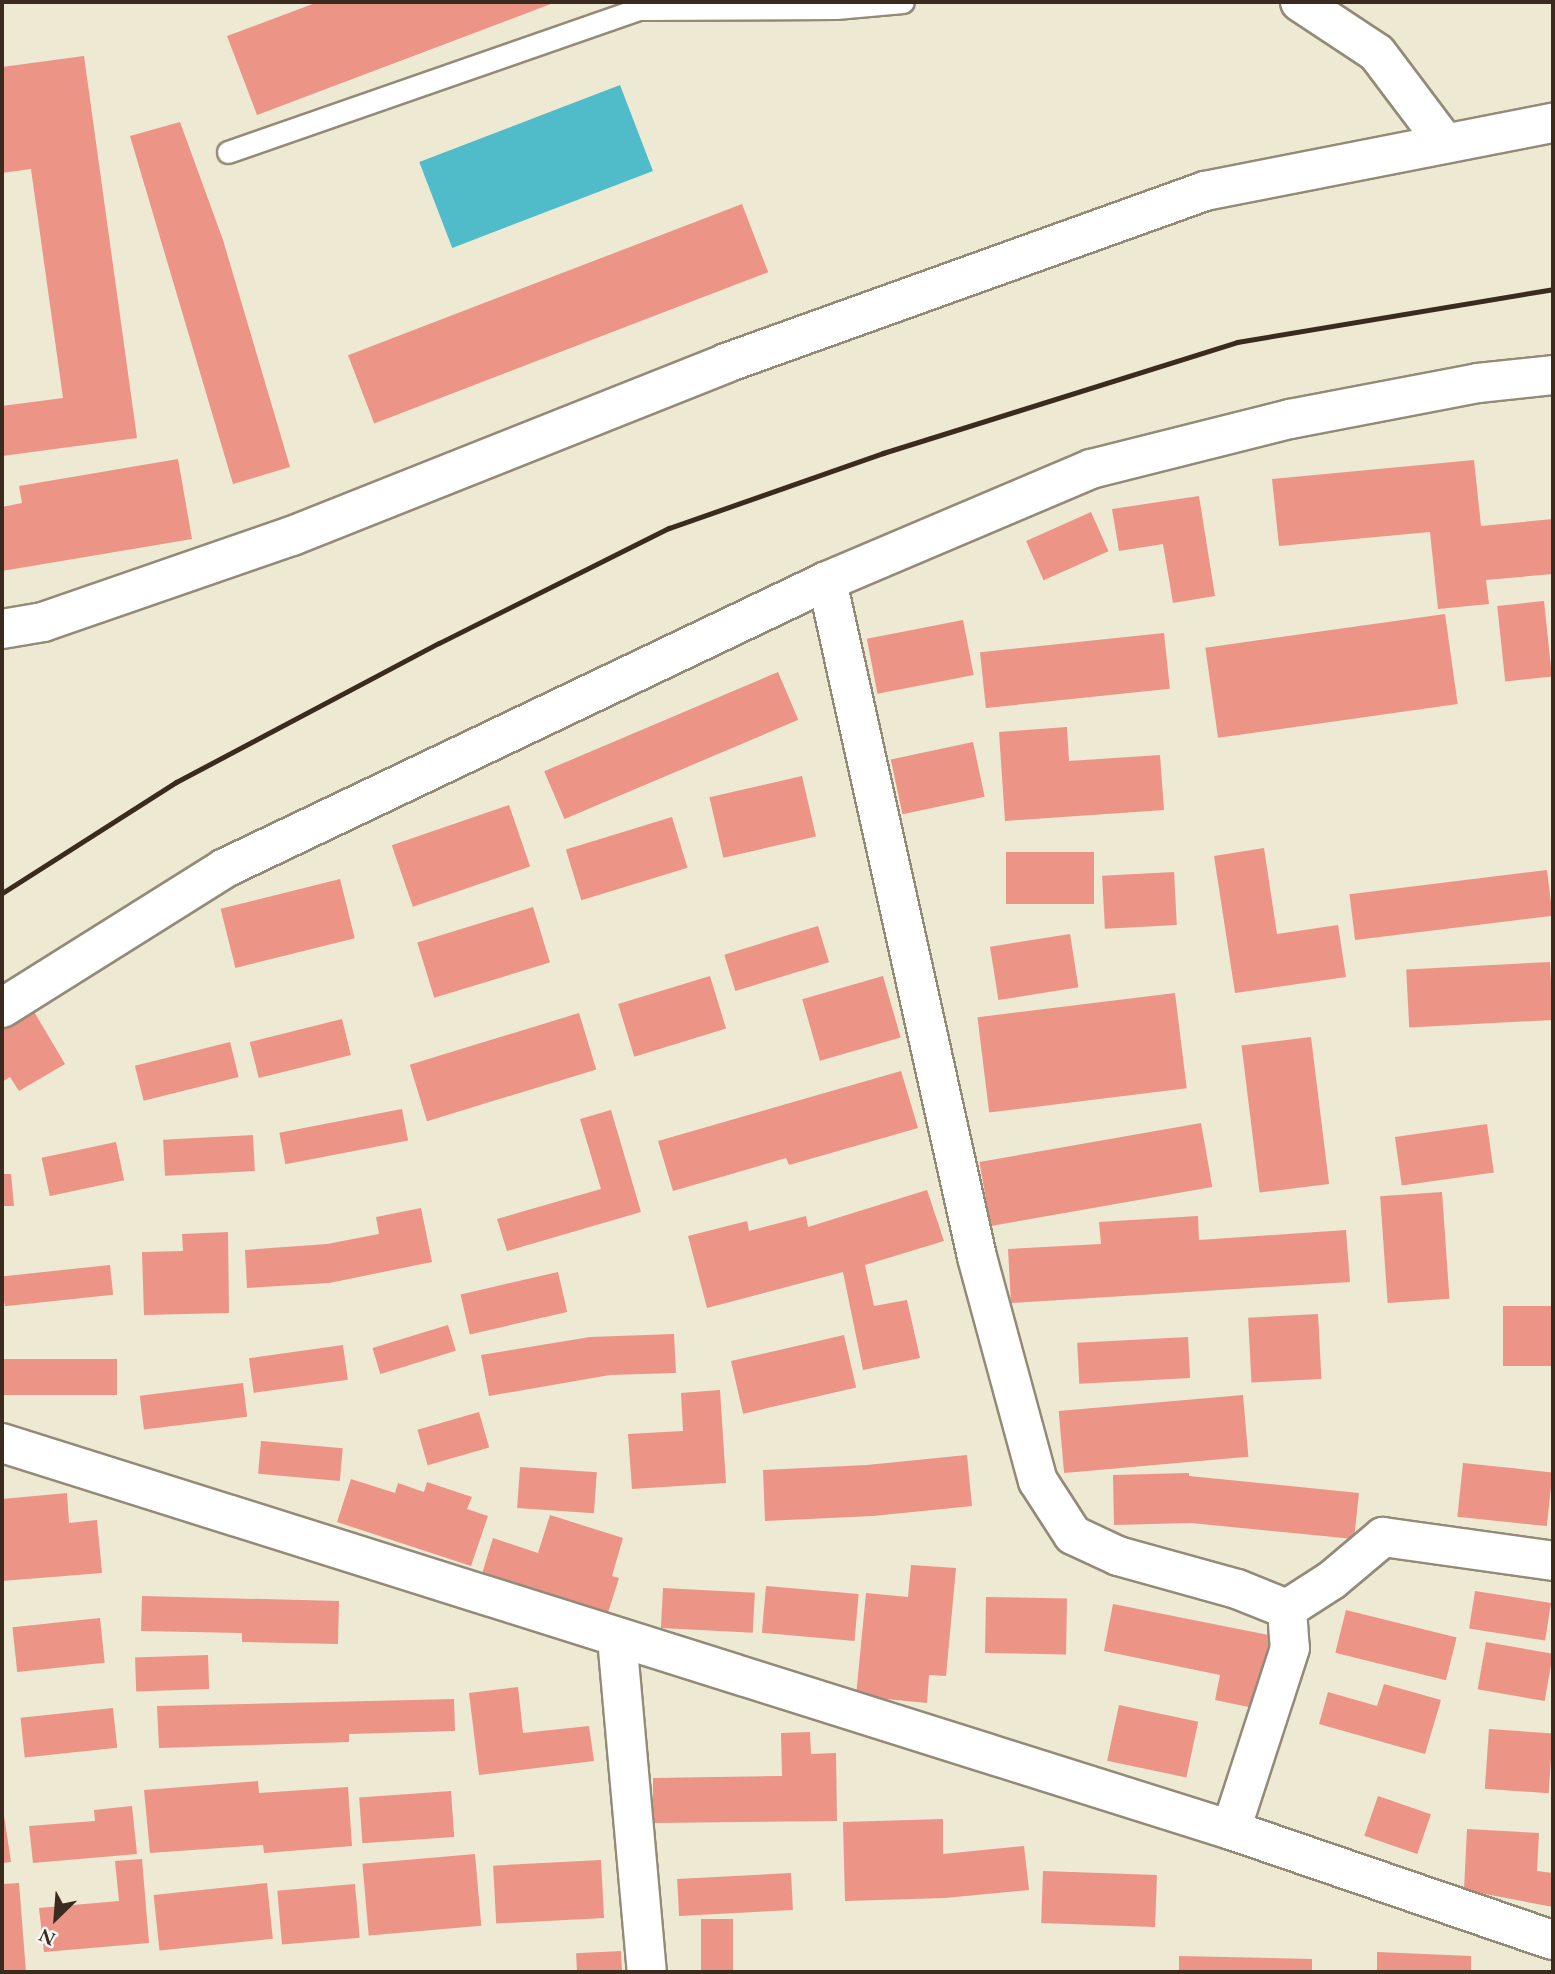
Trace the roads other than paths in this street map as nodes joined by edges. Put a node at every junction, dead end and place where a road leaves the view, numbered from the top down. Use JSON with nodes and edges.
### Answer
{"nodes":[{"id":1,"x":903,"y":2,"type":"edge"},
{"id":2,"x":1300,"y":2,"type":"edge"},
{"id":3,"x":1553,"y":123,"type":"edge"},
{"id":4,"x":1444,"y":142,"type":"junction"},
{"id":5,"x":228,"y":152,"type":"dead end"},
{"id":6,"x":1553,"y":375,"type":"edge"},
{"id":7,"x":827,"y":581,"type":"junction"},
{"id":8,"x":2,"y":629,"type":"edge"},
{"id":9,"x":2,"y":1008,"type":"edge"},
{"id":10,"x":2,"y":1443,"type":"edge"},
{"id":11,"x":1553,"y":1561,"type":"edge"},
{"id":12,"x":1287,"y":1609,"type":"junction"},
{"id":13,"x":617,"y":1638,"type":"junction"},
{"id":14,"x":1231,"y":1830,"type":"junction"},
{"id":15,"x":1553,"y":1940,"type":"edge"},
{"id":16,"x":648,"y":1972,"type":"edge"}],
"edges":[{"from":1,"to":5,"type":"lane"},
{"from":2,"to":4,"type":"street"},
{"from":3,"to":4,"type":"street"},
{"from":4,"to":8,"type":"street"},
{"from":6,"to":7,"type":"street"},
{"from":7,"to":9,"type":"street"},
{"from":7,"to":12,"type":"street"},
{"from":10,"to":13,"type":"street"},
{"from":11,"to":12,"type":"street"},
{"from":12,"to":14,"type":"street"},
{"from":13,"to":14,"type":"street"},
{"from":13,"to":16,"type":"street"},
{"from":14,"to":15,"type":"street"}]}
